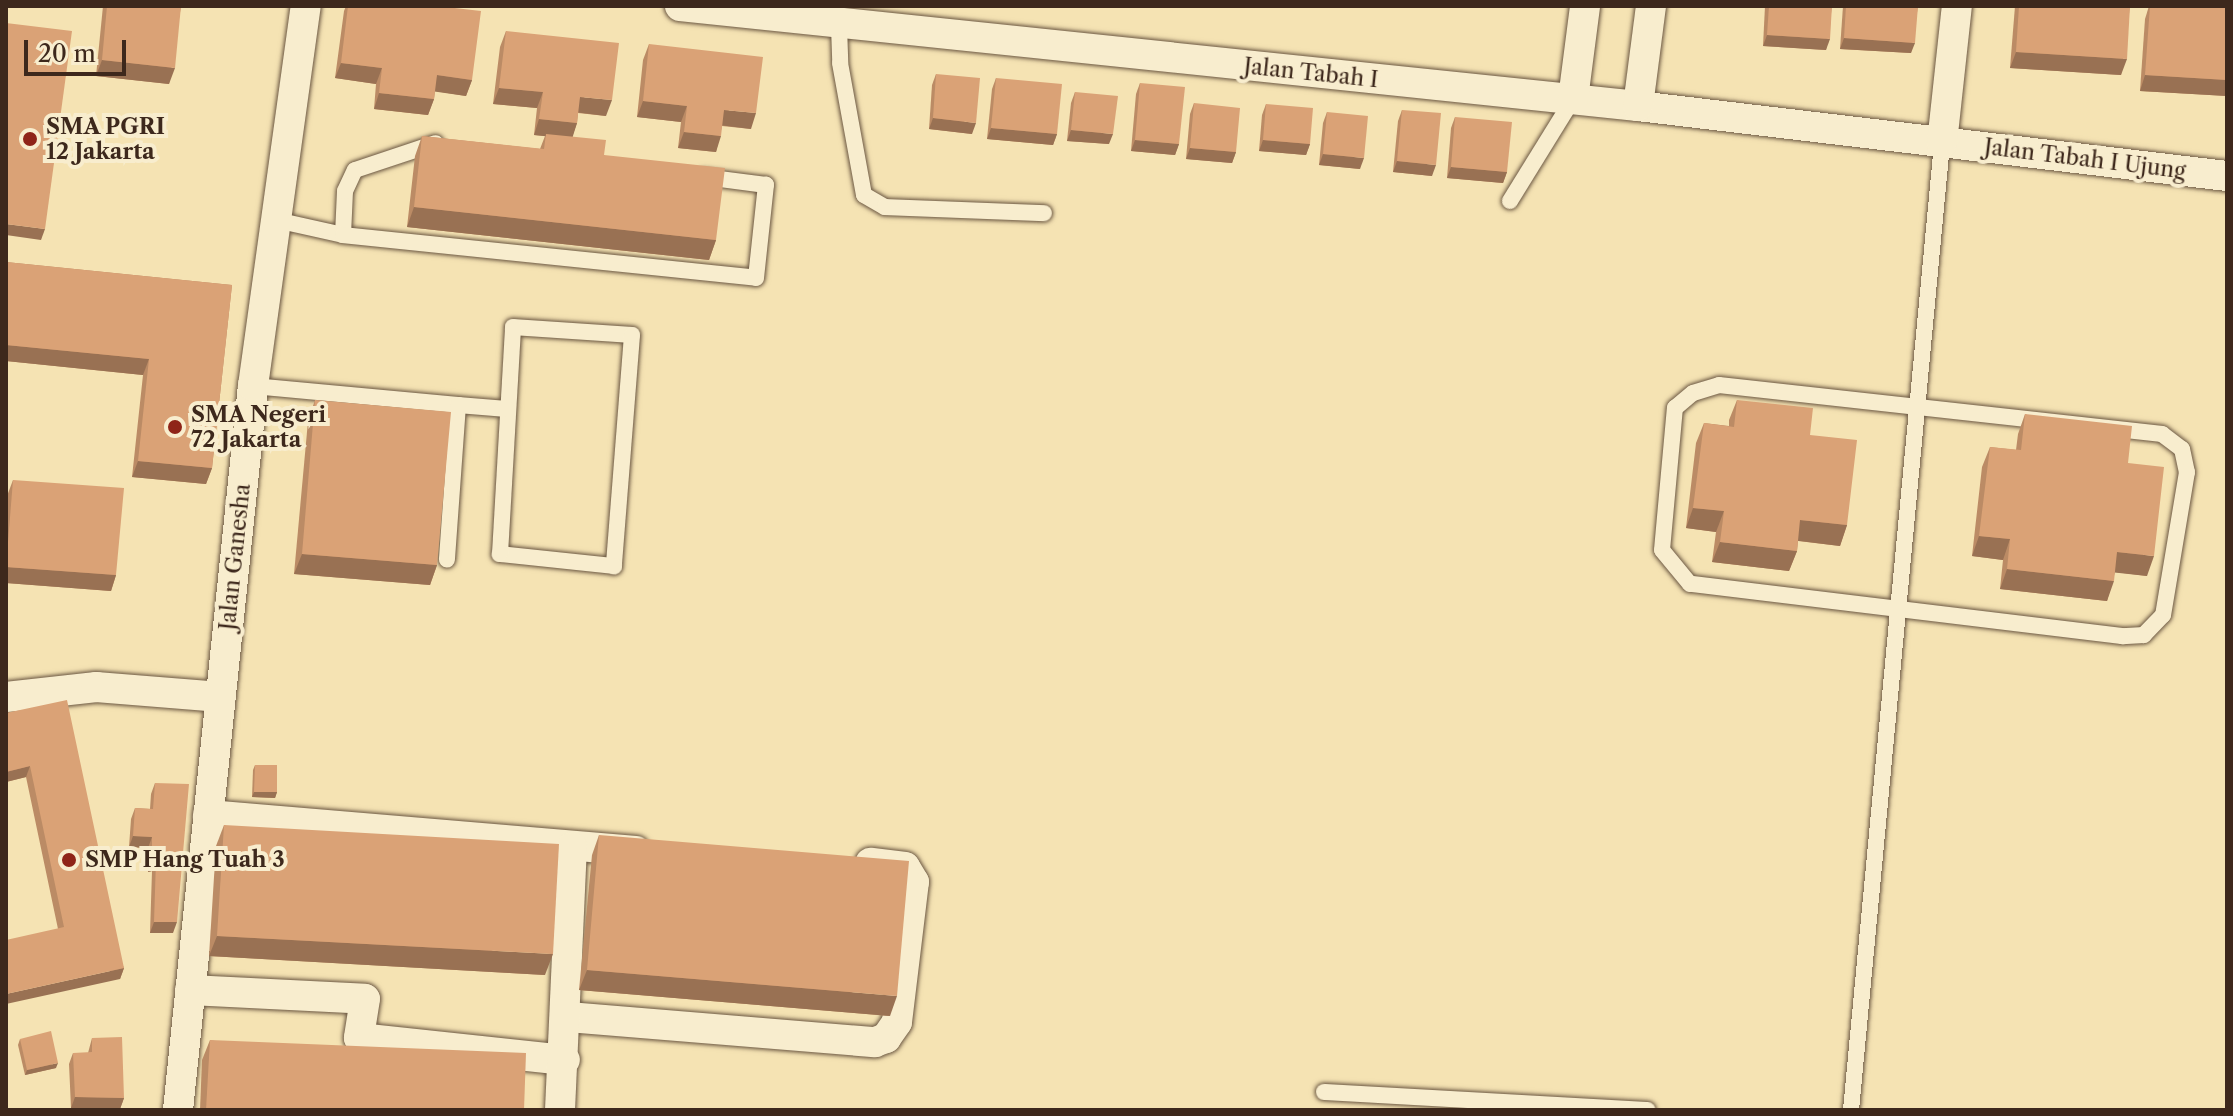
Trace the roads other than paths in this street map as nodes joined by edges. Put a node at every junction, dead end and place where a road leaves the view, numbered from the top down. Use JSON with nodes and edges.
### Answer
{"nodes":[{"id":1,"x":306,"y":6,"type":"edge"},
{"id":2,"x":680,"y":6,"type":"edge"},
{"id":3,"x":1585,"y":6,"type":"edge"},
{"id":4,"x":1651,"y":6,"type":"edge"},
{"id":5,"x":1957,"y":6,"type":"edge"},
{"id":6,"x":891,"y":18,"type":"edge"},
{"id":7,"x":839,"y":26,"type":"junction"},
{"id":8,"x":1573,"y":99,"type":"junction"},
{"id":9,"x":1638,"y":106,"type":"junction"},
{"id":10,"x":1942,"y":143,"type":"junction"},
{"id":11,"x":450,"y":144,"type":"edge"},
{"id":12,"x":690,"y":175,"type":"edge"},
{"id":13,"x":2227,"y":176,"type":"edge"},
{"id":14,"x":1510,"y":201,"type":"dead end"},
{"id":15,"x":1044,"y":213,"type":"dead end"},
{"id":16,"x":276,"y":220,"type":"junction"},
{"id":17,"x":343,"y":235,"type":"junction"},
{"id":18,"x":253,"y":386,"type":"junction"},
{"id":19,"x":458,"y":405,"type":"junction"},
{"id":20,"x":1916,"y":408,"type":"junction"},
{"id":21,"x":507,"y":409,"type":"junction"},
{"id":22,"x":447,"y":560,"type":"dead end"},
{"id":23,"x":1898,"y":611,"type":"junction"},
{"id":24,"x":6,"y":697,"type":"edge"},
{"id":25,"x":221,"y":697,"type":"junction"},
{"id":26,"x":208,"y":815,"type":"junction"},
{"id":27,"x":572,"y":847,"type":"junction"},
{"id":28,"x":664,"y":852,"type":"edge"},
{"id":29,"x":848,"y":861,"type":"edge"},
{"id":30,"x":190,"y":990,"type":"junction"},
{"id":31,"x":568,"y":1017,"type":"junction"},
{"id":32,"x":565,"y":1060,"type":"junction"},
{"id":33,"x":1324,"y":1092,"type":"dead end"},
{"id":34,"x":178,"y":1110,"type":"edge"},
{"id":35,"x":560,"y":1110,"type":"edge"},
{"id":36,"x":1648,"y":1110,"type":"edge"},
{"id":37,"x":1851,"y":1110,"type":"edge"}],
"edges":[{"from":1,"to":16,"type":"street","name":"Jalan Ganesha"},
{"from":2,"to":7,"type":"street","name":"Jalan Tabah I"},
{"from":3,"to":8,"type":"street"},
{"from":4,"to":9,"type":"street"},
{"from":5,"to":10,"type":"street"},
{"from":6,"to":7,"type":"street","name":"Jalan Tabah I"},
{"from":6,"to":8,"type":"street","name":"Jalan Tabah I"},
{"from":7,"to":15,"type":"lane"},
{"from":8,"to":9,"type":"street","name":"Jalan Tabah I"},
{"from":8,"to":14,"type":"lane"},
{"from":9,"to":10,"type":"street","name":"Jalan Tabah I"},
{"from":10,"to":13,"type":"street","name":"Jalan Tabah I Ujung"},
{"from":10,"to":20,"type":"lane"},
{"from":11,"to":17,"type":"lane"},
{"from":12,"to":17,"type":"lane"},
{"from":16,"to":17,"type":"lane"},
{"from":16,"to":18,"type":"street","name":"Jalan Ganesha"},
{"from":18,"to":19,"type":"lane"},
{"from":18,"to":25,"type":"street","name":"Jalan Ganesha"},
{"from":19,"to":21,"type":"lane"},
{"from":19,"to":22,"type":"lane"},
{"from":20,"to":23,"type":"lane"},
{"from":20,"to":23,"type":"lane"},
{"from":20,"to":23,"type":"lane"},
{"from":21,"to":21,"type":"lane"},
{"from":23,"to":37,"type":"lane"},
{"from":24,"to":25,"type":"street"},
{"from":25,"to":26,"type":"street","name":"Jalan Ganesha"},
{"from":26,"to":27,"type":"street"},
{"from":26,"to":30,"type":"street","name":"Jalan Ganesha"},
{"from":27,"to":28,"type":"street"},
{"from":27,"to":31,"type":"street"},
{"from":29,"to":31,"type":"street"},
{"from":30,"to":32,"type":"street"},
{"from":30,"to":34,"type":"street","name":"Jalan Ganesha"},
{"from":31,"to":32,"type":"street"},
{"from":32,"to":35,"type":"street"},
{"from":33,"to":36,"type":"lane"}]}
